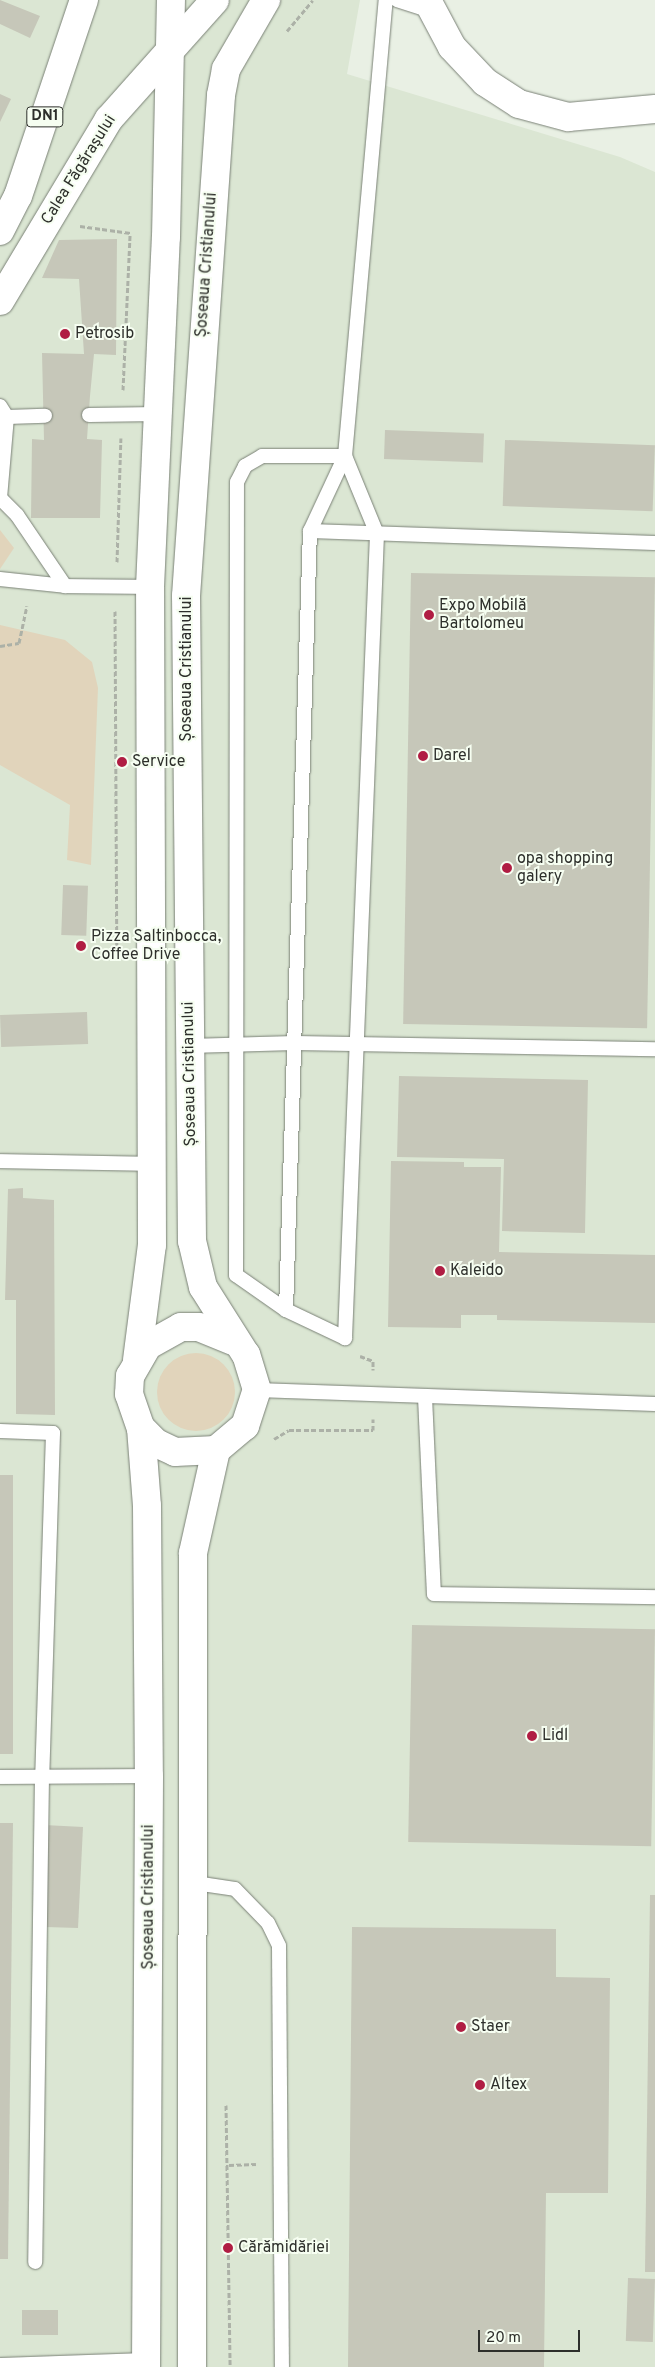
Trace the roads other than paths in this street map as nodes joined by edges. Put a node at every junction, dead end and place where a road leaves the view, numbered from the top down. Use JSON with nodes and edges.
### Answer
{"nodes":[{"id":1,"x":84,"y":0,"type":"edge"},
{"id":2,"x":171,"y":0,"type":"edge"},
{"id":3,"x":215,"y":0,"type":"edge"},
{"id":4,"x":266,"y":0,"type":"edge"},
{"id":5,"x":386,"y":0,"type":"edge"},
{"id":6,"x":397,"y":0,"type":"edge"},
{"id":7,"x":429,"y":6,"type":"edge"},
{"id":8,"x":169,"y":47,"type":"junction"},
{"id":9,"x":655,"y":109,"type":"edge"},
{"id":10,"x":0,"y":231,"type":"edge"},
{"id":11,"x":0,"y":301,"type":"edge"},
{"id":12,"x":4,"y":412,"type":"edge"},
{"id":13,"x":89,"y":414,"type":"dead end"},
{"id":14,"x":158,"y":414,"type":"junction"},
{"id":15,"x":45,"y":416,"type":"dead end"},
{"id":16,"x":345,"y":456,"type":"junction"},
{"id":17,"x":0,"y":498,"type":"edge"},
{"id":18,"x":310,"y":531,"type":"junction"},
{"id":19,"x":377,"y":534,"type":"junction"},
{"id":20,"x":655,"y":543,"type":"edge"},
{"id":21,"x":0,"y":579,"type":"edge"},
{"id":22,"x":65,"y":586,"type":"junction"},
{"id":23,"x":150,"y":587,"type":"junction"},
{"id":24,"x":296,"y":1043,"type":"junction"},
{"id":25,"x":237,"y":1044,"type":"junction"},
{"id":26,"x":356,"y":1044,"type":"junction"},
{"id":27,"x":189,"y":1046,"type":"junction"},
{"id":28,"x":655,"y":1049,"type":"edge"},
{"id":29,"x":0,"y":1161,"type":"edge"},
{"id":30,"x":151,"y":1164,"type":"junction"},
{"id":31,"x":286,"y":1310,"type":"junction"},
{"id":32,"x":233,"y":1341,"type":"junction"},
{"id":33,"x":137,"y":1360,"type":"junction"},
{"id":34,"x":256,"y":1390,"type":"junction"},
{"id":35,"x":425,"y":1397,"type":"junction"},
{"id":36,"x":655,"y":1404,"type":"edge"},
{"id":37,"x":141,"y":1428,"type":"junction"},
{"id":38,"x":0,"y":1431,"type":"edge"},
{"id":39,"x":216,"y":1450,"type":"junction"},
{"id":40,"x":655,"y":1598,"type":"edge"},
{"id":41,"x":42,"y":1776,"type":"junction"},
{"id":42,"x":149,"y":1776,"type":"junction"},
{"id":43,"x":0,"y":1777,"type":"edge"},
{"id":44,"x":194,"y":1882,"type":"junction"},
{"id":45,"x":34,"y":2262,"type":"dead end"},
{"id":46,"x":146,"y":2364,"type":"edge"},
{"id":47,"x":0,"y":2365,"type":"edge"},
{"id":48,"x":192,"y":2367,"type":"edge"},
{"id":49,"x":282,"y":2367,"type":"edge"}],
"edges":[{"from":1,"to":10,"type":"street","number":"DN1"},
{"from":2,"to":8,"type":"street","name":"Șoseaua Cristianului"},
{"from":3,"to":8,"type":"street","name":"Calea Făgărașului"},
{"from":4,"to":27,"type":"street","name":"Șoseaua Cristianului"},
{"from":5,"to":16,"type":"lane"},
{"from":6,"to":7,"type":"lane"},
{"from":7,"to":9,"type":"street"},
{"from":8,"to":11,"type":"street","name":"Calea Făgărașului"},
{"from":8,"to":14,"type":"street","name":"Șoseaua Cristianului"},
{"from":12,"to":15,"type":"lane"},
{"from":12,"to":17,"type":"lane"},
{"from":13,"to":14,"type":"lane"},
{"from":14,"to":23,"type":"street","name":"Șoseaua Cristianului"},
{"from":16,"to":18,"type":"lane"},
{"from":16,"to":19,"type":"lane"},
{"from":16,"to":25,"type":"lane"},
{"from":17,"to":22,"type":"lane"},
{"from":18,"to":19,"type":"lane"},
{"from":18,"to":24,"type":"lane"},
{"from":19,"to":20,"type":"lane"},
{"from":19,"to":26,"type":"lane"},
{"from":21,"to":22,"type":"lane"},
{"from":22,"to":23,"type":"lane"},
{"from":23,"to":30,"type":"street","name":"Șoseaua Cristianului"},
{"from":24,"to":25,"type":"lane"},
{"from":24,"to":26,"type":"lane"},
{"from":24,"to":31,"type":"lane"},
{"from":25,"to":27,"type":"lane"},
{"from":25,"to":31,"type":"lane"},
{"from":26,"to":28,"type":"lane"},
{"from":26,"to":31,"type":"lane"},
{"from":27,"to":32,"type":"street","name":"Șoseaua Cristianului"},
{"from":29,"to":30,"type":"lane"},
{"from":30,"to":33,"type":"street","name":"Șoseaua Cristianului"},
{"from":32,"to":33,"type":"street","name":"Șoseaua Cristianului"},
{"from":32,"to":34,"type":"street","name":"Șoseaua Cristianului"},
{"from":33,"to":37,"type":"street","name":"Șoseaua Cristianului"},
{"from":34,"to":35,"type":"lane"},
{"from":34,"to":39,"type":"street","name":"Șoseaua Cristianului"},
{"from":35,"to":36,"type":"lane"},
{"from":35,"to":40,"type":"lane"},
{"from":37,"to":39,"type":"street","name":"Șoseaua Cristianului"},
{"from":37,"to":42,"type":"street","name":"Șoseaua Cristianului"},
{"from":38,"to":41,"type":"lane"},
{"from":39,"to":44,"type":"street"},
{"from":41,"to":42,"type":"lane"},
{"from":41,"to":43,"type":"lane"},
{"from":41,"to":45,"type":"lane"},
{"from":42,"to":46,"type":"street","name":"Șoseaua Cristianului"},
{"from":44,"to":48,"type":"street"},
{"from":44,"to":49,"type":"lane"},
{"from":46,"to":47,"type":"lane"}]}
